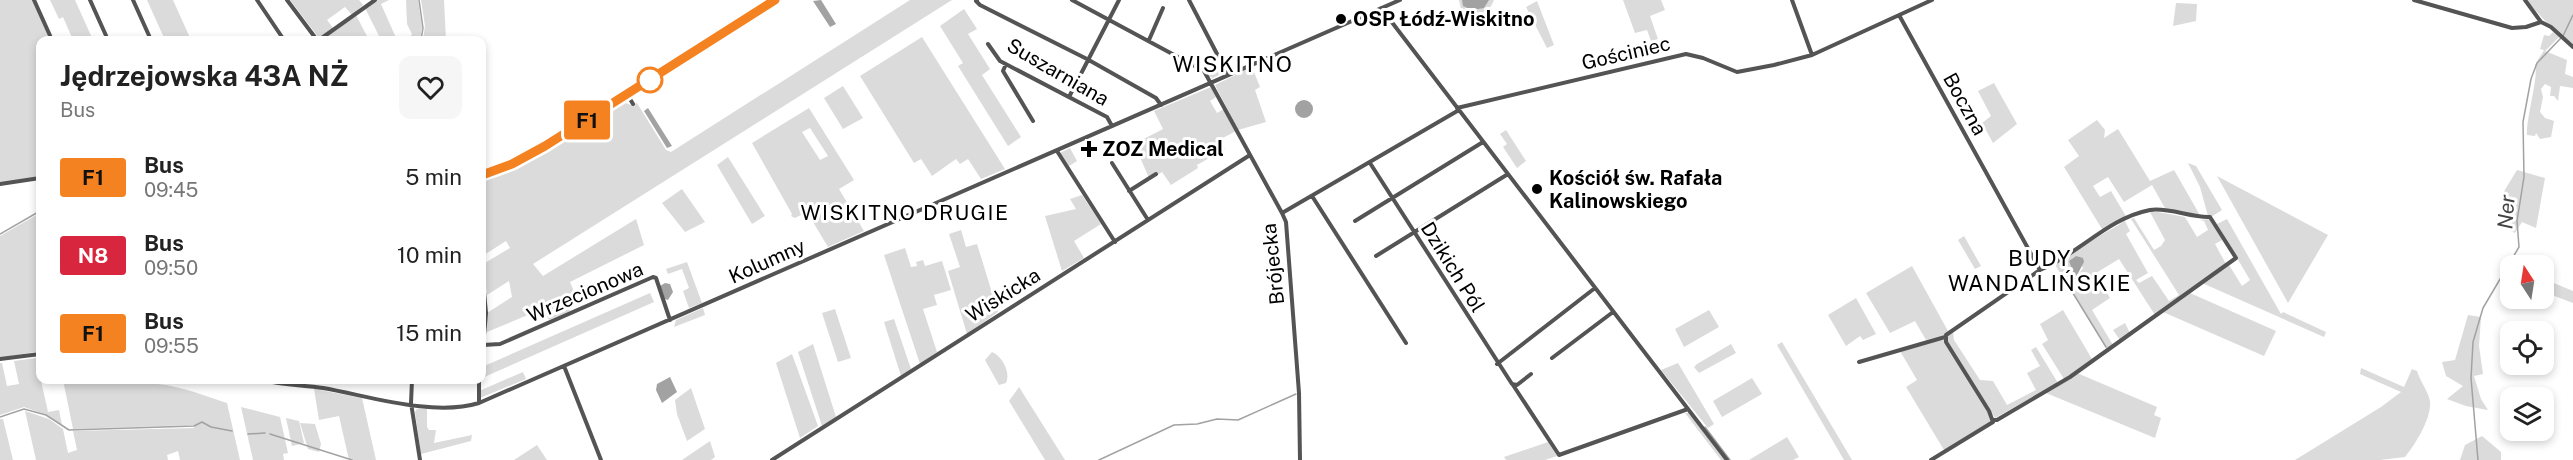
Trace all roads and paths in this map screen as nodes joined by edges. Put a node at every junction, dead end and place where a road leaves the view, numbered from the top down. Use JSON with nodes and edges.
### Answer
{"nodes":[{"id":1,"x":34,"y":0,"type":"edge"},
{"id":2,"x":90,"y":0,"type":"edge"},
{"id":3,"x":133,"y":0,"type":"edge"},
{"id":4,"x":257,"y":0,"type":"edge"},
{"id":5,"x":286,"y":0,"type":"edge"},
{"id":6,"x":375,"y":0,"type":"edge"},
{"id":7,"x":775,"y":0,"type":"edge"},
{"id":8,"x":1072,"y":0,"type":"edge"},
{"id":9,"x":1119,"y":0,"type":"edge"},
{"id":10,"x":1189,"y":0,"type":"edge"},
{"id":11,"x":1400,"y":0,"type":"edge"},
{"id":12,"x":1792,"y":0,"type":"edge"},
{"id":13,"x":1932,"y":0,"type":"edge"},
{"id":14,"x":2414,"y":0,"type":"edge"},
{"id":15,"x":2525,"y":0,"type":"edge"},
{"id":16,"x":976,"y":1,"type":"edge"},
{"id":17,"x":2428,"y":2,"type":"edge"},
{"id":18,"x":1162,"y":8,"type":"dead end"},
{"id":19,"x":1381,"y":8,"type":"junction"},
{"id":20,"x":1899,"y":15,"type":"junction"},
{"id":21,"x":1109,"y":20,"type":"junction"},
{"id":22,"x":2541,"y":22,"type":"junction"},
{"id":23,"x":50,"y":36,"type":"edge"},
{"id":24,"x":106,"y":36,"type":"edge"},
{"id":25,"x":149,"y":36,"type":"edge"},
{"id":26,"x":281,"y":36,"type":"edge"},
{"id":27,"x":315,"y":36,"type":"edge"},
{"id":28,"x":324,"y":36,"type":"edge"},
{"id":29,"x":1149,"y":40,"type":"junction"},
{"id":30,"x":988,"y":44,"type":"dead end"},
{"id":31,"x":2573,"y":47,"type":"edge"},
{"id":32,"x":1812,"y":55,"type":"junction"},
{"id":33,"x":1087,"y":59,"type":"junction"},
{"id":34,"x":1006,"y":64,"type":"junction"},
{"id":35,"x":1228,"y":75,"type":"junction"},
{"id":36,"x":1211,"y":83,"type":"junction"},
{"id":37,"x":627,"y":94,"type":"junction"},
{"id":38,"x":1069,"y":97,"type":"junction"},
{"id":39,"x":633,"y":104,"type":"dead end"},
{"id":40,"x":1161,"y":105,"type":"junction"},
{"id":41,"x":1458,"y":109,"type":"junction"},
{"id":42,"x":1033,"y":121,"type":"dead end"},
{"id":43,"x":1112,"y":126,"type":"junction"},
{"id":44,"x":1483,"y":142,"type":"junction"},
{"id":45,"x":1057,"y":151,"type":"junction"},
{"id":46,"x":1250,"y":154,"type":"junction"},
{"id":47,"x":1112,"y":163,"type":"dead end"},
{"id":48,"x":1370,"y":163,"type":"junction"},
{"id":49,"x":486,"y":174,"type":"edge"},
{"id":50,"x":1156,"y":174,"type":"dead end"},
{"id":51,"x":1508,"y":174,"type":"junction"},
{"id":52,"x":36,"y":179,"type":"edge"},
{"id":53,"x":0,"y":184,"type":"edge"},
{"id":54,"x":1129,"y":191,"type":"junction"},
{"id":55,"x":1312,"y":196,"type":"junction"},
{"id":56,"x":1391,"y":198,"type":"junction"},
{"id":57,"x":1282,"y":213,"type":"junction"},
{"id":58,"x":1148,"y":220,"type":"junction"},
{"id":59,"x":1355,"y":221,"type":"dead end"},
{"id":60,"x":1413,"y":233,"type":"junction"},
{"id":61,"x":1115,"y":242,"type":"junction"},
{"id":62,"x":1376,"y":256,"type":"dead end"},
{"id":63,"x":2040,"y":270,"type":"junction"},
{"id":64,"x":1595,"y":288,"type":"junction"},
{"id":65,"x":1613,"y":312,"type":"junction"},
{"id":66,"x":670,"y":320,"type":"junction"},
{"id":67,"x":1945,"y":337,"type":"junction"},
{"id":68,"x":1406,"y":343,"type":"dead end"},
{"id":69,"x":486,"y":345,"type":"edge"},
{"id":70,"x":36,"y":354,"type":"edge"},
{"id":71,"x":1552,"y":358,"type":"dead end"},
{"id":72,"x":0,"y":359,"type":"edge"},
{"id":73,"x":1859,"y":362,"type":"dead end"},
{"id":74,"x":1497,"y":364,"type":"junction"},
{"id":75,"x":564,"y":366,"type":"junction"},
{"id":76,"x":1530,"y":374,"type":"dead end"},
{"id":77,"x":294,"y":384,"type":"edge"},
{"id":78,"x":412,"y":384,"type":"edge"},
{"id":79,"x":479,"y":384,"type":"edge"},
{"id":80,"x":1513,"y":385,"type":"junction"},
{"id":81,"x":479,"y":403,"type":"junction"},
{"id":82,"x":411,"y":406,"type":"junction"},
{"id":83,"x":1688,"y":409,"type":"junction"},
{"id":84,"x":1993,"y":420,"type":"junction"},
{"id":85,"x":775,"y":459,"type":"edge"},
{"id":86,"x":420,"y":460,"type":"edge"},
{"id":87,"x":600,"y":460,"type":"edge"},
{"id":88,"x":1300,"y":460,"type":"edge"},
{"id":89,"x":1727,"y":460,"type":"edge"},
{"id":90,"x":1931,"y":460,"type":"edge"}],
"edges":[{"from":1,"to":23,"type":"street"},
{"from":2,"to":24,"type":"street"},
{"from":3,"to":25,"type":"street"},
{"from":4,"to":26,"type":"street"},
{"from":5,"to":27,"type":"street"},
{"from":6,"to":28,"type":"street"},
{"from":7,"to":37,"type":"street"},
{"from":8,"to":21,"type":"street"},
{"from":9,"to":21,"type":"street"},
{"from":10,"to":35,"type":"street"},
{"from":11,"to":19,"type":"street","name":"Kolumny"},
{"from":12,"to":32,"type":"street"},
{"from":13,"to":20,"type":"street","name":"Gościniec"},
{"from":14,"to":17,"type":"street"},
{"from":15,"to":22,"type":"street"},
{"from":16,"to":33,"type":"street"},
{"from":17,"to":22,"type":"street"},
{"from":18,"to":29,"type":"street"},
{"from":19,"to":35,"type":"street","name":"Kolumny"},
{"from":19,"to":41,"type":"street"},
{"from":20,"to":32,"type":"street","name":"Gościniec"},
{"from":20,"to":63,"type":"street","name":"Boczna"},
{"from":21,"to":29,"type":"street"},
{"from":21,"to":33,"type":"street"},
{"from":22,"to":31,"type":"street"},
{"from":29,"to":36,"type":"street","name":"Brójecka"},
{"from":30,"to":34,"type":"street","name":"Suszarniana"},
{"from":32,"to":41,"type":"street","name":"Gościniec"},
{"from":33,"to":38,"type":"street"},
{"from":33,"to":40,"type":"street"},
{"from":34,"to":38,"type":"street","name":"Suszarniana"},
{"from":34,"to":42,"type":"street"},
{"from":35,"to":36,"type":"street","name":"Kolumny"},
{"from":36,"to":40,"type":"street","name":"Kolumny"},
{"from":36,"to":46,"type":"street","name":"Brójecka"},
{"from":37,"to":39,"type":"street"},
{"from":37,"to":49,"type":"street"},
{"from":38,"to":43,"type":"street","name":"Suszarniana"},
{"from":40,"to":43,"type":"street","name":"Kolumny"},
{"from":41,"to":44,"type":"street"},
{"from":41,"to":48,"type":"street","name":"Gościniec"},
{"from":43,"to":45,"type":"street","name":"Kolumny"},
{"from":44,"to":51,"type":"street"},
{"from":44,"to":56,"type":"street"},
{"from":45,"to":61,"type":"street"},
{"from":45,"to":66,"type":"street","name":"Kolumny"},
{"from":46,"to":57,"type":"street","name":"Brójecka"},
{"from":46,"to":58,"type":"street","name":"Wiskicka"},
{"from":47,"to":54,"type":"street"},
{"from":48,"to":55,"type":"street","name":"Gościniec"},
{"from":48,"to":56,"type":"street","name":"Dzikich Pól"},
{"from":50,"to":54,"type":"street"},
{"from":51,"to":60,"type":"street"},
{"from":51,"to":64,"type":"street"},
{"from":52,"to":53,"type":"street"},
{"from":54,"to":58,"type":"street"},
{"from":55,"to":57,"type":"street","name":"Gościniec"},
{"from":55,"to":68,"type":"street"},
{"from":56,"to":59,"type":"street"},
{"from":56,"to":60,"type":"street","name":"Dzikich Pól"},
{"from":57,"to":88,"type":"street","name":"Brójecka"},
{"from":58,"to":61,"type":"street","name":"Wiskicka"},
{"from":60,"to":62,"type":"street"},
{"from":60,"to":74,"type":"street","name":"Dzikich Pól"},
{"from":61,"to":85,"type":"street","name":"Wiskicka"},
{"from":63,"to":67,"type":"street"},
{"from":63,"to":84,"type":"street"},
{"from":64,"to":65,"type":"street"},
{"from":64,"to":74,"type":"street"},
{"from":65,"to":71,"type":"street"},
{"from":65,"to":83,"type":"street"},
{"from":66,"to":69,"type":"street","name":"Wrzecionowa"},
{"from":66,"to":75,"type":"street","name":"Kolumny"},
{"from":67,"to":73,"type":"street"},
{"from":67,"to":84,"type":"street"},
{"from":70,"to":72,"type":"street"},
{"from":74,"to":80,"type":"street","name":"Dzikich Pól"},
{"from":75,"to":81,"type":"street","name":"Kolumny"},
{"from":75,"to":87,"type":"street"},
{"from":76,"to":80,"type":"street"},
{"from":77,"to":82,"type":"street","name":"Kolumny"},
{"from":78,"to":82,"type":"street"},
{"from":79,"to":81,"type":"street"},
{"from":80,"to":83,"type":"street","name":"Dzikich Pól"},
{"from":81,"to":82,"type":"street","name":"Kolumny"},
{"from":82,"to":86,"type":"street"},
{"from":83,"to":89,"type":"street"},
{"from":84,"to":90,"type":"street"}]}
